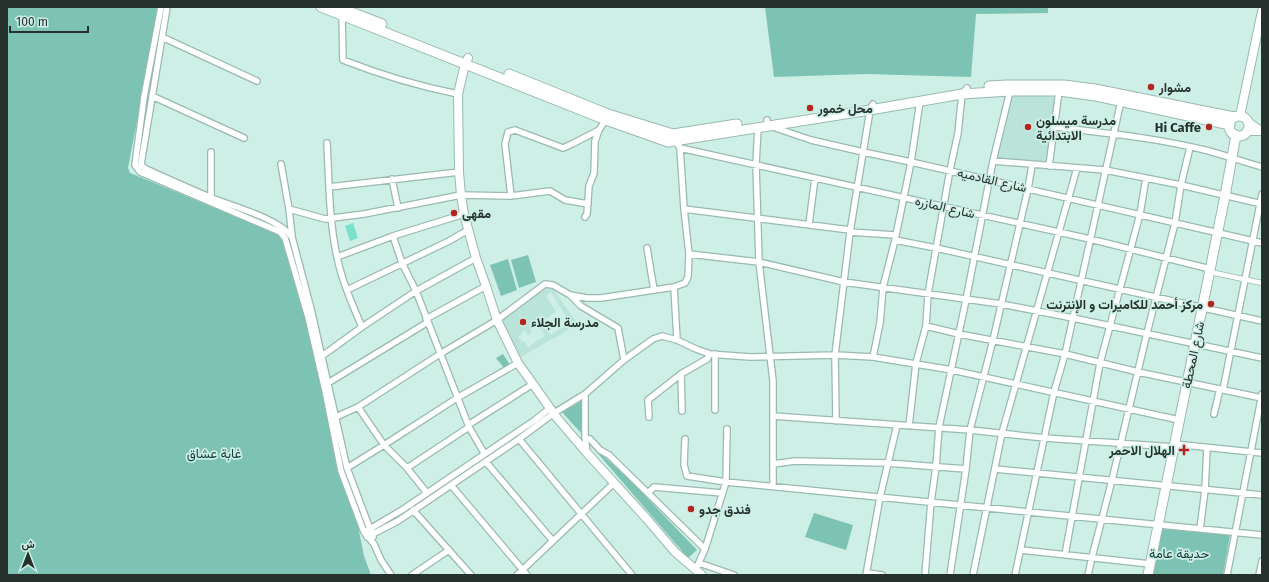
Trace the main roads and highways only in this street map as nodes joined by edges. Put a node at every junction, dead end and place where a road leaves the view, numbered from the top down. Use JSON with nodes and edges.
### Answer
{"nodes":[{"id":1,"x":321,"y":7,"type":"edge"},
{"id":2,"x":340,"y":11,"type":"edge"},
{"id":3,"x":1262,"y":11,"type":"edge"},
{"id":4,"x":466,"y":61,"type":"junction"},
{"id":5,"x":964,"y":91,"type":"junction"},
{"id":6,"x":872,"y":107,"type":"junction"},
{"id":7,"x":1235,"y":120,"type":"junction"},
{"id":8,"x":1248,"y":122,"type":"junction"},
{"id":9,"x":1261,"y":131,"type":"edge"},
{"id":10,"x":1247,"y":132,"type":"junction"},
{"id":11,"x":1236,"y":135,"type":"junction"},
{"id":12,"x":699,"y":569,"type":"edge"},
{"id":13,"x":1148,"y":575,"type":"edge"}],
"edges":[{"from":1,"to":2,"type":"main road"},
{"from":2,"to":4,"type":"main road"},
{"from":3,"to":7,"type":"main road"},
{"from":4,"to":6,"type":"main road"},
{"from":4,"to":12,"type":"main road"},
{"from":5,"to":6,"type":"main road"},
{"from":5,"to":6,"type":"main road"},
{"from":5,"to":7,"type":"main road"},
{"from":5,"to":7,"type":"main road"},
{"from":7,"to":8,"type":"main road"},
{"from":7,"to":11,"type":"main road"},
{"from":8,"to":9,"type":"main road"},
{"from":8,"to":10,"type":"main road"},
{"from":9,"to":10,"type":"main road"},
{"from":10,"to":11,"type":"main road"},
{"from":11,"to":13,"type":"main road","name":"شارع المحطة"}]}
